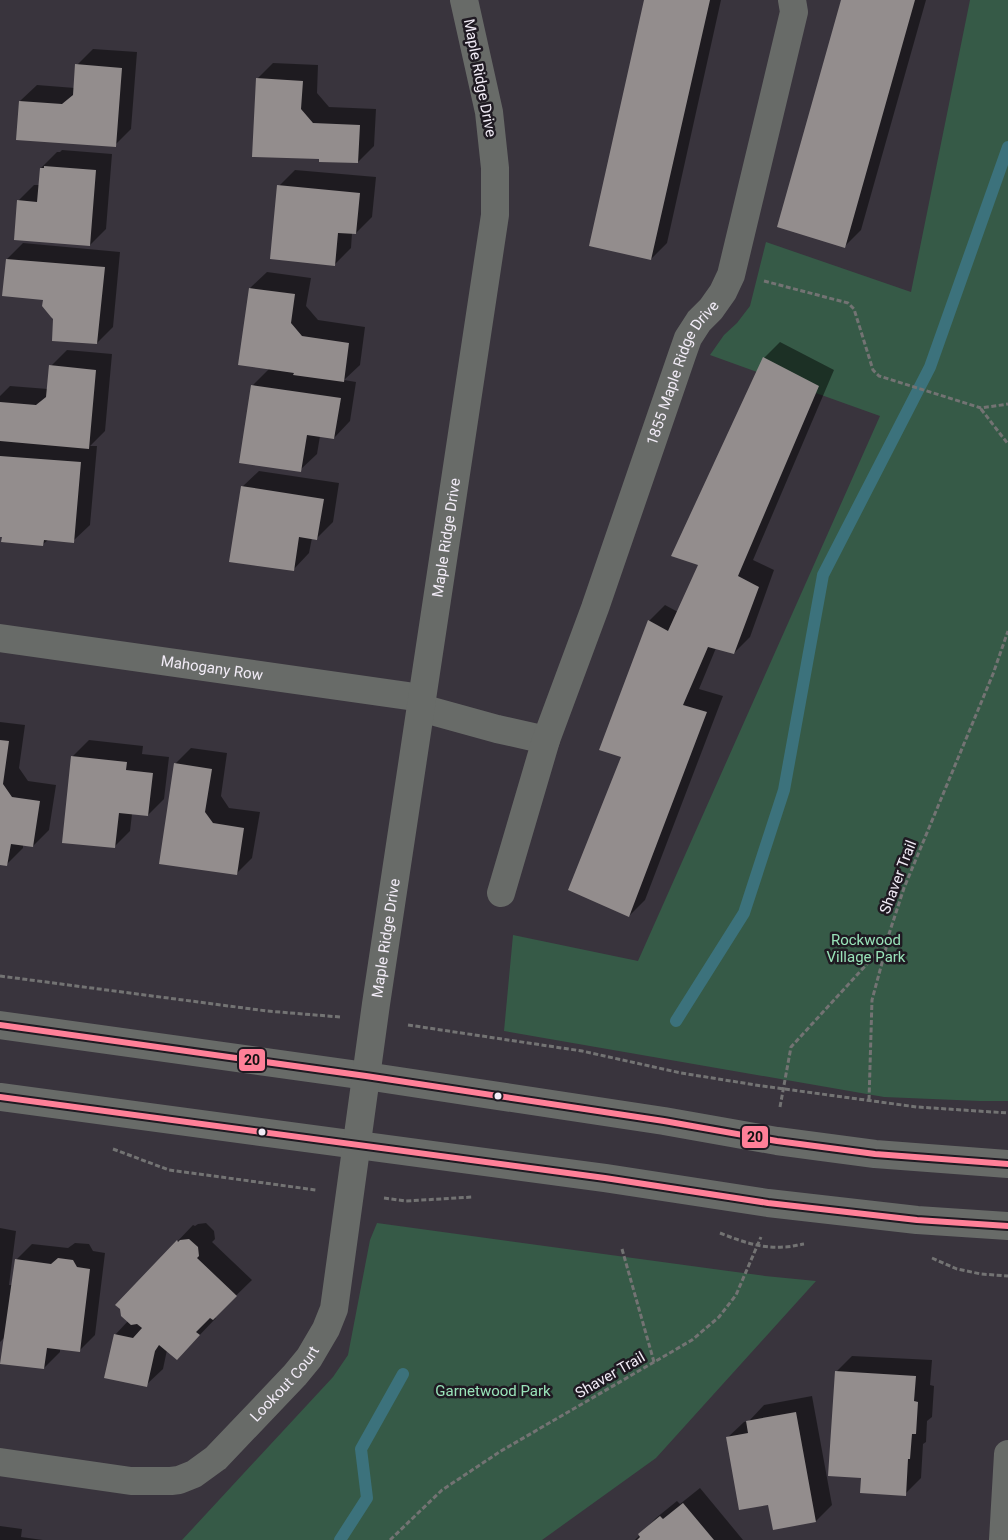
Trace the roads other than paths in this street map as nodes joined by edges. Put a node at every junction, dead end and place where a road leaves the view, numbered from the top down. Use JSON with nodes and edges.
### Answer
{"nodes":[{"id":1,"x":464,"y":0,"type":"edge"},
{"id":2,"x":792,"y":0,"type":"edge"},
{"id":3,"x":0,"y":638,"type":"edge"},
{"id":4,"x":422,"y":703,"type":"junction"},
{"id":5,"x":546,"y":740,"type":"junction"},
{"id":6,"x":501,"y":893,"type":"dead end"},
{"id":7,"x":0,"y":1025,"type":"edge"},
{"id":8,"x":366,"y":1076,"type":"junction"},
{"id":9,"x":0,"y":1097,"type":"edge"},
{"id":10,"x":356,"y":1145,"type":"junction"},
{"id":11,"x":1008,"y":1164,"type":"edge"},
{"id":12,"x":1008,"y":1226,"type":"edge"},
{"id":13,"x":1008,"y":1454,"type":"edge"},
{"id":14,"x":0,"y":1462,"type":"edge"},
{"id":15,"x":1003,"y":1540,"type":"edge"}],
"edges":[{"from":1,"to":4,"type":"street","name":"Maple Ridge Drive"},
{"from":2,"to":5,"type":"street","name":"1855 Maple Ridge Drive"},
{"from":3,"to":4,"type":"street","name":"Mahogany Row"},
{"from":4,"to":5,"type":"street"},
{"from":4,"to":8,"type":"street","name":"Maple Ridge Drive"},
{"from":5,"to":6,"type":"street","name":"1855 Maple Ridge Drive"},
{"from":7,"to":8,"type":"street"},
{"from":8,"to":10,"type":"street","name":"Lookout Court"},
{"from":8,"to":11,"type":"street"},
{"from":9,"to":10,"type":"street"},
{"from":10,"to":12,"type":"street"},
{"from":10,"to":14,"type":"street","name":"Lookout Court"},
{"from":13,"to":15,"type":"street"}]}
